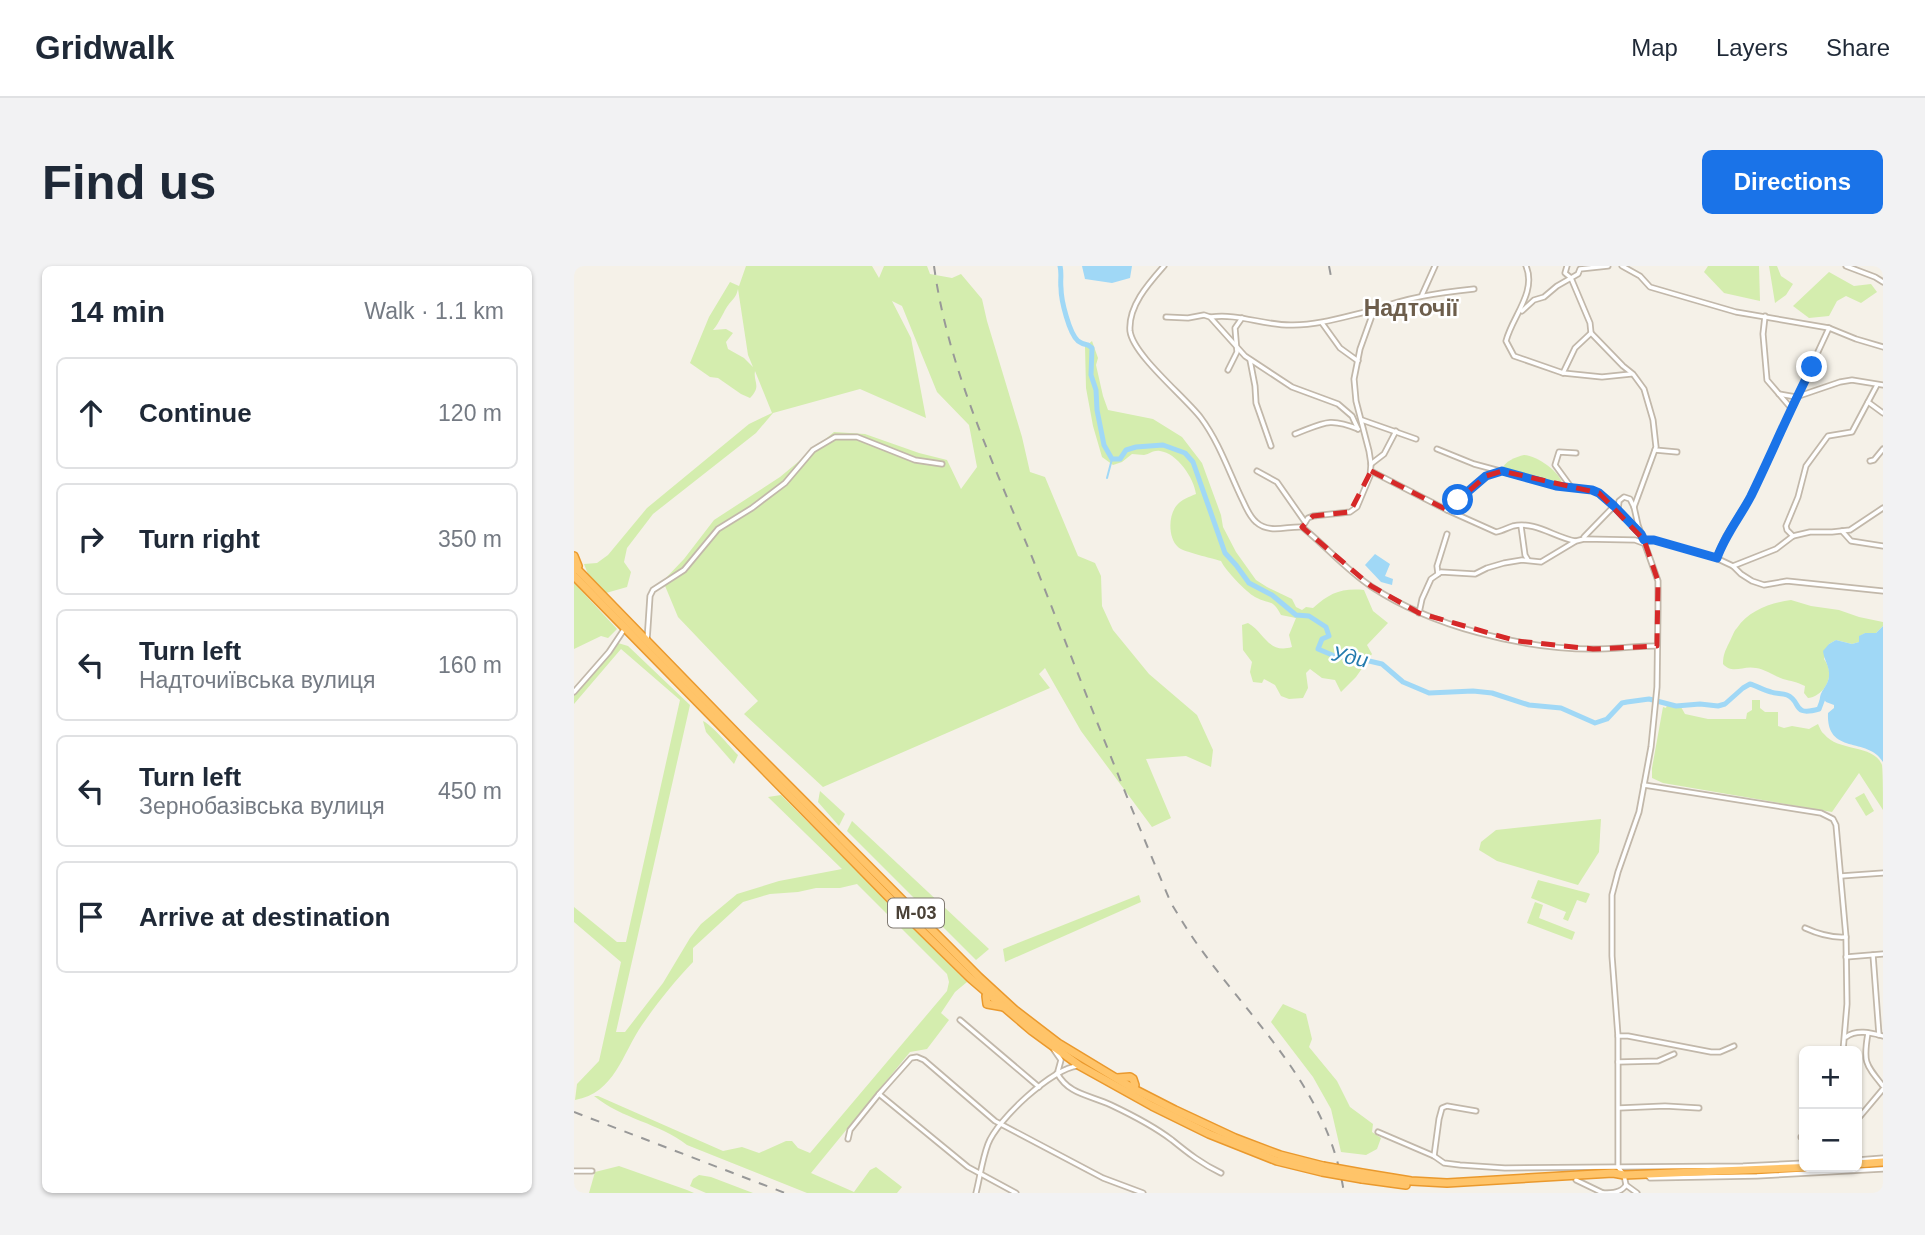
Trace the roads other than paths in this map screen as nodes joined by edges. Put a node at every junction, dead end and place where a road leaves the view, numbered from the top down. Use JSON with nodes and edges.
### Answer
{"nodes":[{"id":1,"x":1164,"y":266,"type":"edge"},
{"id":2,"x":1435,"y":266,"type":"edge"},
{"id":3,"x":1567,"y":266,"type":"edge"},
{"id":4,"x":1608,"y":266,"type":"edge"},
{"id":5,"x":1622,"y":266,"type":"edge"},
{"id":6,"x":1846,"y":266,"type":"edge"},
{"id":7,"x":1525,"y":267,"type":"edge"},
{"id":8,"x":1571,"y":278,"type":"junction"},
{"id":9,"x":1883,"y":282,"type":"edge"},
{"id":10,"x":1474,"y":289,"type":"dead end"},
{"id":11,"x":1422,"y":295,"type":"junction"},
{"id":12,"x":1374,"y":310,"type":"junction"},
{"id":13,"x":1519,"y":314,"type":"junction"},
{"id":14,"x":1765,"y":316,"type":"junction"},
{"id":15,"x":1166,"y":317,"type":"dead end"},
{"id":16,"x":1210,"y":317,"type":"junction"},
{"id":17,"x":1242,"y":318,"type":"junction"},
{"id":18,"x":1322,"y":323,"type":"junction"},
{"id":19,"x":1829,"y":328,"type":"junction"},
{"id":20,"x":1591,"y":333,"type":"junction"},
{"id":21,"x":1237,"y":347,"type":"junction"},
{"id":22,"x":1883,"y":347,"type":"edge"},
{"id":23,"x":1250,"y":360,"type":"junction"},
{"id":24,"x":1358,"y":361,"type":"junction"},
{"id":25,"x":1228,"y":370,"type":"dead end"},
{"id":26,"x":1563,"y":373,"type":"junction"},
{"id":27,"x":1633,"y":374,"type":"junction"},
{"id":28,"x":1877,"y":385,"type":"junction"},
{"id":29,"x":1883,"y":385,"type":"edge"},
{"id":30,"x":1779,"y":394,"type":"junction"},
{"id":31,"x":1796,"y":397,"type":"junction"},
{"id":32,"x":1868,"y":402,"type":"junction"},
{"id":33,"x":1791,"y":408,"type":"junction"},
{"id":34,"x":1883,"y":413,"type":"edge"},
{"id":35,"x":1362,"y":420,"type":"junction"},
{"id":36,"x":1358,"y":429,"type":"junction"},
{"id":37,"x":1396,"y":431,"type":"junction"},
{"id":38,"x":1295,"y":434,"type":"dead end"},
{"id":39,"x":1366,"y":434,"type":"junction"},
{"id":40,"x":1416,"y":439,"type":"dead end"},
{"id":41,"x":1271,"y":446,"type":"dead end"},
{"id":42,"x":1437,"y":449,"type":"dead end"},
{"id":43,"x":1883,"y":449,"type":"edge"},
{"id":44,"x":1655,"y":450,"type":"junction"},
{"id":45,"x":1677,"y":452,"type":"dead end"},
{"id":46,"x":1576,"y":453,"type":"dead end"},
{"id":47,"x":1870,"y":461,"type":"dead end"},
{"id":48,"x":942,"y":464,"type":"dead end"},
{"id":49,"x":1371,"y":464,"type":"junction"},
{"id":50,"x":1257,"y":471,"type":"dead end"},
{"id":51,"x":1371,"y":471,"type":"junction"},
{"id":52,"x":1502,"y":471,"type":"junction"},
{"id":53,"x":1572,"y":488,"type":"junction"},
{"id":54,"x":1614,"y":506,"type":"junction"},
{"id":55,"x":1634,"y":507,"type":"junction"},
{"id":56,"x":1883,"y":508,"type":"edge"},
{"id":57,"x":1447,"y":510,"type":"junction"},
{"id":58,"x":1618,"y":510,"type":"junction"},
{"id":59,"x":1304,"y":525,"type":"junction"},
{"id":60,"x":1521,"y":526,"type":"junction"},
{"id":61,"x":1842,"y":531,"type":"junction"},
{"id":62,"x":1447,"y":534,"type":"dead end"},
{"id":63,"x":1641,"y":534,"type":"junction"},
{"id":64,"x":1793,"y":536,"type":"junction"},
{"id":65,"x":1583,"y":539,"type":"junction"},
{"id":66,"x":1576,"y":541,"type":"junction"},
{"id":67,"x":1644,"y":542,"type":"junction"},
{"id":68,"x":1883,"y":546,"type":"edge"},
{"id":69,"x":574,"y":556,"type":"edge"},
{"id":70,"x":1717,"y":558,"type":"junction"},
{"id":71,"x":1528,"y":560,"type":"junction"},
{"id":72,"x":1733,"y":566,"type":"junction"},
{"id":73,"x":575,"y":570,"type":"edge"},
{"id":74,"x":1438,"y":574,"type":"junction"},
{"id":75,"x":1883,"y":591,"type":"edge"},
{"id":76,"x":1419,"y":613,"type":"junction"},
{"id":77,"x":625,"y":628,"type":"junction"},
{"id":78,"x":647,"y":642,"type":"junction"},
{"id":79,"x":1657,"y":646,"type":"junction"},
{"id":80,"x":574,"y":692,"type":"edge"},
{"id":81,"x":1644,"y":785,"type":"junction"},
{"id":82,"x":1883,"y":873,"type":"edge"},
{"id":83,"x":1841,"y":876,"type":"junction"},
{"id":84,"x":1805,"y":928,"type":"dead end"},
{"id":85,"x":1846,"y":937,"type":"junction"},
{"id":86,"x":1883,"y":954,"type":"edge"},
{"id":87,"x":1873,"y":955,"type":"junction"},
{"id":88,"x":1846,"y":957,"type":"junction"},
{"id":89,"x":988,"y":993,"type":"junction"},
{"id":90,"x":997,"y":993,"type":"junction"},
{"id":91,"x":960,"y":1020,"type":"dead end"},
{"id":92,"x":1868,"y":1033,"type":"junction"},
{"id":93,"x":1618,"y":1036,"type":"junction"},
{"id":94,"x":1881,"y":1036,"type":"edge"},
{"id":95,"x":1846,"y":1037,"type":"junction"},
{"id":96,"x":1734,"y":1046,"type":"dead end"},
{"id":97,"x":1844,"y":1046,"type":"edge"},
{"id":98,"x":1052,"y":1047,"type":"junction"},
{"id":99,"x":1674,"y":1054,"type":"dead end"},
{"id":100,"x":1618,"y":1062,"type":"junction"},
{"id":101,"x":1080,"y":1066,"type":"junction"},
{"id":102,"x":1056,"y":1073,"type":"junction"},
{"id":103,"x":1039,"y":1087,"type":"junction"},
{"id":104,"x":1883,"y":1088,"type":"edge"},
{"id":105,"x":1132,"y":1091,"type":"junction"},
{"id":106,"x":879,"y":1094,"type":"junction"},
{"id":107,"x":1619,"y":1108,"type":"junction"},
{"id":108,"x":1699,"y":1108,"type":"dead end"},
{"id":109,"x":1476,"y":1111,"type":"dead end"},
{"id":110,"x":1862,"y":1114,"type":"edge"},
{"id":111,"x":1002,"y":1124,"type":"junction"},
{"id":112,"x":1378,"y":1132,"type":"dead end"},
{"id":113,"x":848,"y":1139,"type":"dead end"},
{"id":114,"x":1434,"y":1156,"type":"junction"},
{"id":115,"x":1883,"y":1160,"type":"edge"},
{"id":116,"x":1862,"y":1162,"type":"edge"},
{"id":117,"x":1799,"y":1163,"type":"edge"},
{"id":118,"x":1618,"y":1167,"type":"junction"},
{"id":119,"x":1799,"y":1168,"type":"edge"},
{"id":120,"x":1883,"y":1169,"type":"edge"},
{"id":121,"x":574,"y":1171,"type":"edge"},
{"id":122,"x":592,"y":1171,"type":"dead end"},
{"id":123,"x":981,"y":1173,"type":"junction"},
{"id":124,"x":1221,"y":1173,"type":"dead end"},
{"id":125,"x":1645,"y":1174,"type":"junction"},
{"id":126,"x":1624,"y":1175,"type":"junction"},
{"id":127,"x":1362,"y":1176,"type":"junction"},
{"id":128,"x":1576,"y":1180,"type":"junction"},
{"id":129,"x":1626,"y":1185,"type":"junction"},
{"id":130,"x":976,"y":1193,"type":"edge"},
{"id":131,"x":1016,"y":1193,"type":"edge"},
{"id":132,"x":1143,"y":1193,"type":"edge"},
{"id":133,"x":1602,"y":1193,"type":"edge"},
{"id":134,"x":1637,"y":1193,"type":"edge"}],
"edges":[{"from":1,"to":59,"type":"street"},
{"from":2,"to":11,"type":"street"},
{"from":3,"to":8,"type":"street"},
{"from":4,"to":8,"type":"street"},
{"from":5,"to":14,"type":"street"},
{"from":6,"to":9,"type":"street"},
{"from":7,"to":13,"type":"street"},
{"from":8,"to":13,"type":"street"},
{"from":8,"to":20,"type":"street"},
{"from":10,"to":11,"type":"street"},
{"from":11,"to":12,"type":"street"},
{"from":12,"to":18,"type":"street"},
{"from":12,"to":24,"type":"street"},
{"from":13,"to":26,"type":"street"},
{"from":14,"to":19,"type":"street"},
{"from":14,"to":30,"type":"street"},
{"from":15,"to":16,"type":"street"},
{"from":16,"to":17,"type":"street"},
{"from":16,"to":21,"type":"street"},
{"from":17,"to":18,"type":"street"},
{"from":17,"to":21,"type":"street"},
{"from":18,"to":24,"type":"street"},
{"from":19,"to":22,"type":"street"},
{"from":19,"to":31,"type":"street"},
{"from":20,"to":26,"type":"street"},
{"from":20,"to":27,"type":"street"},
{"from":21,"to":23,"type":"street"},
{"from":21,"to":25,"type":"street"},
{"from":23,"to":36,"type":"street"},
{"from":23,"to":41,"type":"street"},
{"from":24,"to":35,"type":"street"},
{"from":26,"to":27,"type":"street"},
{"from":27,"to":44,"type":"street"},
{"from":28,"to":29,"type":"street"},
{"from":28,"to":31,"type":"street"},
{"from":28,"to":32,"type":"street"},
{"from":30,"to":31,"type":"street"},
{"from":30,"to":33,"type":"street"},
{"from":31,"to":33,"type":"street"},
{"from":32,"to":34,"type":"street"},
{"from":32,"to":64,"type":"street"},
{"from":33,"to":70,"type":"street"},
{"from":35,"to":37,"type":"street"},
{"from":35,"to":39,"type":"street"},
{"from":36,"to":38,"type":"street"},
{"from":36,"to":39,"type":"street"},
{"from":37,"to":40,"type":"street"},
{"from":37,"to":49,"type":"street"},
{"from":39,"to":49,"type":"street"},
{"from":42,"to":52,"type":"street"},
{"from":43,"to":47,"type":"street"},
{"from":44,"to":45,"type":"street"},
{"from":44,"to":55,"type":"street"},
{"from":46,"to":53,"type":"street"},
{"from":48,"to":78,"type":"street"},
{"from":49,"to":51,"type":"street"},
{"from":50,"to":59,"type":"street"},
{"from":51,"to":57,"type":"street"},
{"from":51,"to":59,"type":"street"},
{"from":52,"to":53,"type":"street"},
{"from":52,"to":57,"type":"street"},
{"from":53,"to":54,"type":"street"},
{"from":54,"to":58,"type":"street"},
{"from":54,"to":65,"type":"street"},
{"from":55,"to":58,"type":"street"},
{"from":55,"to":63,"type":"street"},
{"from":56,"to":61,"type":"street"},
{"from":57,"to":60,"type":"street"},
{"from":58,"to":63,"type":"street"},
{"from":59,"to":76,"type":"street"},
{"from":60,"to":66,"type":"street"},
{"from":60,"to":71,"type":"street"},
{"from":61,"to":64,"type":"street"},
{"from":61,"to":68,"type":"street"},
{"from":62,"to":74,"type":"street"},
{"from":63,"to":67,"type":"street"},
{"from":64,"to":72,"type":"street"},
{"from":65,"to":66,"type":"street"},
{"from":65,"to":67,"type":"street"},
{"from":66,"to":71,"type":"street"},
{"from":67,"to":70,"type":"street"},
{"from":67,"to":79,"type":"street"},
{"from":69,"to":73,"type":"highway"},
{"from":70,"to":72,"type":"street"},
{"from":71,"to":74,"type":"street"},
{"from":72,"to":75,"type":"street"},
{"from":73,"to":77,"type":"highway","number":"М-03"},
{"from":73,"to":78,"type":"highway","number":"М-03"},
{"from":74,"to":76,"type":"street"},
{"from":76,"to":79,"type":"street"},
{"from":77,"to":80,"type":"street"},
{"from":77,"to":89,"type":"highway","number":"М-03"},
{"from":78,"to":90,"type":"highway","number":"М-03"},
{"from":79,"to":81,"type":"street"},
{"from":81,"to":83,"type":"street"},
{"from":81,"to":93,"type":"street"},
{"from":82,"to":83,"type":"street"},
{"from":83,"to":85,"type":"street"},
{"from":84,"to":85,"type":"street"},
{"from":85,"to":88,"type":"street"},
{"from":86,"to":87,"type":"street"},
{"from":87,"to":88,"type":"street"},
{"from":87,"to":94,"type":"street"},
{"from":88,"to":95,"type":"street"},
{"from":89,"to":90,"type":"highway"},
{"from":89,"to":98,"type":"highway","number":"М-03"},
{"from":90,"to":105,"type":"highway","number":"М-03"},
{"from":91,"to":103,"type":"street"},
{"from":92,"to":94,"type":"street"},
{"from":92,"to":95,"type":"street"},
{"from":92,"to":104,"type":"street"},
{"from":93,"to":96,"type":"street"},
{"from":93,"to":100,"type":"street"},
{"from":95,"to":97,"type":"street"},
{"from":98,"to":101,"type":"highway","number":"М-03"},
{"from":98,"to":102,"type":"street"},
{"from":99,"to":100,"type":"street"},
{"from":100,"to":107,"type":"street"},
{"from":101,"to":102,"type":"street"},
{"from":101,"to":105,"type":"highway","number":"М-03"},
{"from":102,"to":103,"type":"street"},
{"from":102,"to":124,"type":"street"},
{"from":103,"to":111,"type":"street"},
{"from":104,"to":110,"type":"street"},
{"from":105,"to":127,"type":"highway","number":"М-03","bridge":true},
{"from":106,"to":111,"type":"street"},
{"from":106,"to":113,"type":"street"},
{"from":106,"to":123,"type":"street"},
{"from":107,"to":108,"type":"street"},
{"from":107,"to":118,"type":"street"},
{"from":109,"to":114,"type":"street"},
{"from":111,"to":123,"type":"street"},
{"from":111,"to":132,"type":"street"},
{"from":112,"to":114,"type":"street"},
{"from":114,"to":118,"type":"street"},
{"from":115,"to":116,"type":"highway"},
{"from":117,"to":118,"type":"street"},
{"from":118,"to":126,"type":"street"},
{"from":119,"to":125,"type":"highway","number":"М-03"},
{"from":120,"to":125,"type":"street"},
{"from":121,"to":122,"type":"street"},
{"from":123,"to":130,"type":"street"},
{"from":123,"to":131,"type":"street"},
{"from":125,"to":126,"type":"highway","number":"М-03"},
{"from":126,"to":127,"type":"highway","number":"М-03"},
{"from":126,"to":128,"type":"highway","number":"М-03"},
{"from":126,"to":129,"type":"street"},
{"from":127,"to":128,"type":"highway","number":"М-03"},
{"from":128,"to":133,"type":"street"},
{"from":129,"to":133,"type":"street"},
{"from":129,"to":134,"type":"street"}]}
